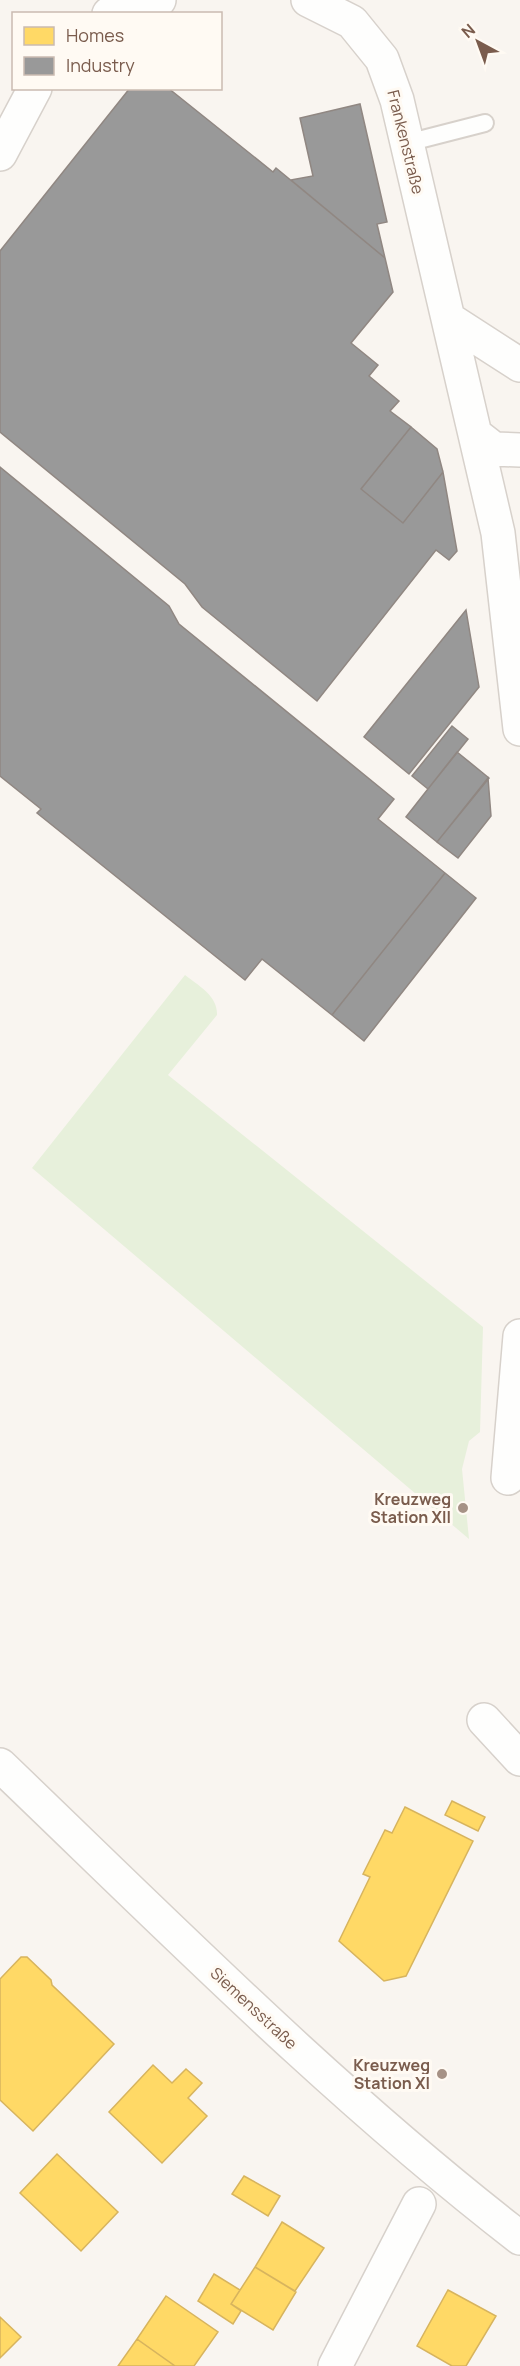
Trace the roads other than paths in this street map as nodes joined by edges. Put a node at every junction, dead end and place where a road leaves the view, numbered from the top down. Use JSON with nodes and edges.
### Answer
{"nodes":[{"id":1,"x":159,"y":0,"type":"edge"},
{"id":2,"x":308,"y":0,"type":"edge"},
{"id":3,"x":115,"y":12,"type":"edge"},
{"id":4,"x":34,"y":90,"type":"edge"},
{"id":5,"x":485,"y":123,"type":"dead end"},
{"id":6,"x":407,"y":143,"type":"junction"},
{"id":7,"x":0,"y":154,"type":"edge"},
{"id":8,"x":450,"y":320,"type":"junction"},
{"id":9,"x":520,"y":365,"type":"edge"},
{"id":10,"x":476,"y":435,"type":"junction"},
{"id":11,"x":520,"y":450,"type":"edge"},
{"id":12,"x":509,"y":531,"type":"edge"},
{"id":13,"x":520,"y":729,"type":"edge"},
{"id":14,"x":520,"y":1336,"type":"edge"},
{"id":15,"x":508,"y":1478,"type":"dead end"},
{"id":16,"x":484,"y":1720,"type":"dead end"},
{"id":17,"x":520,"y":1759,"type":"edge"},
{"id":18,"x":0,"y":1765,"type":"edge"},
{"id":19,"x":419,"y":2204,"type":"dead end"},
{"id":20,"x":520,"y":2238,"type":"edge"},
{"id":21,"x":334,"y":2366,"type":"edge"}],
"edges":[{"from":1,"to":3,"type":"street"},
{"from":2,"to":6,"type":"street","name":"Frankenstraße"},
{"from":4,"to":7,"type":"street"},
{"from":5,"to":6,"type":"lane"},
{"from":6,"to":8,"type":"street","name":"Frankenstraße"},
{"from":8,"to":9,"type":"street"},
{"from":8,"to":10,"type":"street","name":"Frankenstraße"},
{"from":10,"to":11,"type":"street"},
{"from":10,"to":12,"type":"street","name":"Frankenstraße"},
{"from":12,"to":13,"type":"street","name":"Frankenstraße"},
{"from":14,"to":15,"type":"street"},
{"from":16,"to":17,"type":"street"},
{"from":18,"to":20,"type":"street","name":"Siemensstraße"},
{"from":19,"to":21,"type":"street"}]}
